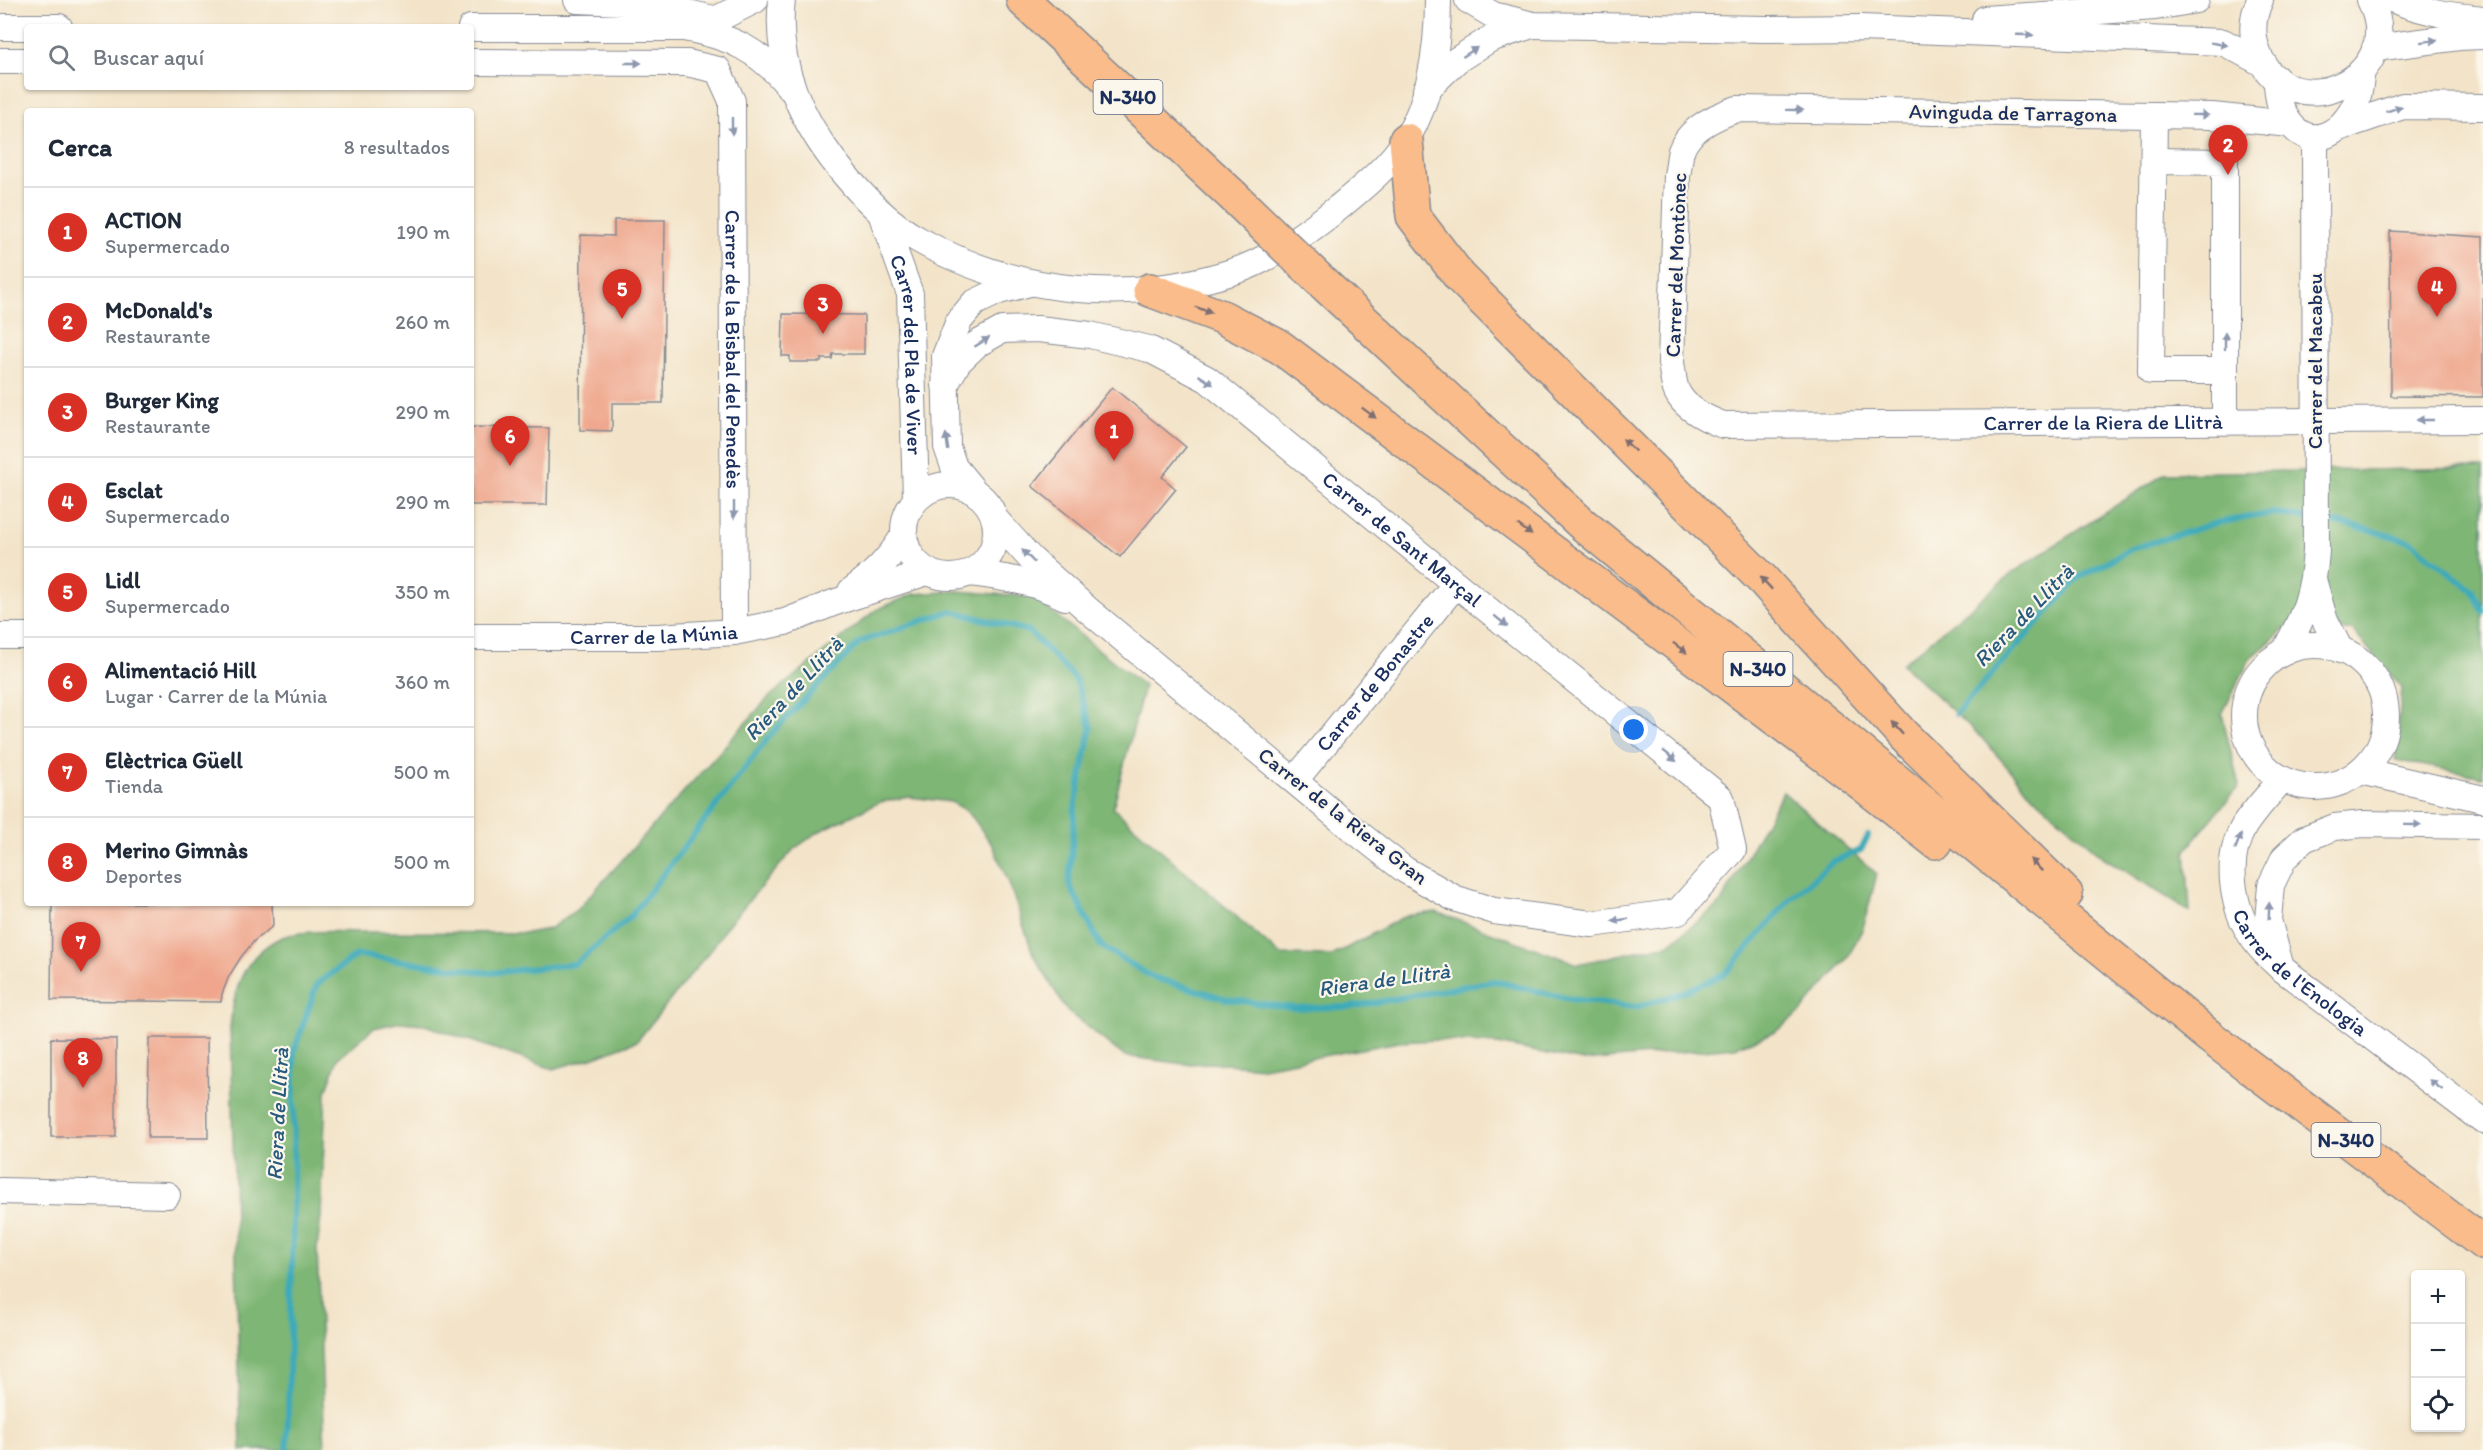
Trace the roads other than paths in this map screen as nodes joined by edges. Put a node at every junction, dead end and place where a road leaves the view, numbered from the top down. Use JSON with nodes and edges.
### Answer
{"nodes":[{"id":1,"x":577,"y":0,"type":"edge"},
{"id":2,"x":754,"y":0,"type":"edge"},
{"id":3,"x":782,"y":0,"type":"edge"},
{"id":4,"x":1023,"y":0,"type":"edge"},
{"id":5,"x":1437,"y":0,"type":"edge"},
{"id":6,"x":1468,"y":0,"type":"edge"},
{"id":7,"x":2196,"y":0,"type":"edge"},
{"id":8,"x":2260,"y":0,"type":"edge"},
{"id":9,"x":2370,"y":0,"type":"edge"},
{"id":10,"x":2394,"y":0,"type":"edge"},
{"id":11,"x":2483,"y":19,"type":"edge"},
{"id":12,"x":715,"y":20,"type":"junction"},
{"id":13,"x":1533,"y":25,"type":"junction"},
{"id":14,"x":0,"y":27,"type":"edge"},
{"id":15,"x":24,"y":27,"type":"edge"},
{"id":16,"x":474,"y":28,"type":"edge"},
{"id":17,"x":683,"y":28,"type":"junction"},
{"id":18,"x":1862,"y":28,"type":"junction"},
{"id":19,"x":2483,"y":36,"type":"edge"},
{"id":20,"x":743,"y":46,"type":"junction"},
{"id":21,"x":2375,"y":48,"type":"junction"},
{"id":22,"x":0,"y":61,"type":"edge"},
{"id":23,"x":24,"y":61,"type":"edge"},
{"id":24,"x":474,"y":62,"type":"edge"},
{"id":25,"x":511,"y":62,"type":"junction"},
{"id":26,"x":2270,"y":71,"type":"junction"},
{"id":27,"x":2362,"y":71,"type":"junction"},
{"id":28,"x":792,"y":90,"type":"junction"},
{"id":29,"x":1426,"y":90,"type":"junction"},
{"id":30,"x":2483,"y":107,"type":"edge"},
{"id":31,"x":1737,"y":109,"type":"joint"},
{"id":32,"x":2154,"y":115,"type":"junction"},
{"id":33,"x":2290,"y":124,"type":"junction"},
{"id":34,"x":2339,"y":128,"type":"junction"},
{"id":35,"x":2315,"y":138,"type":"junction"},
{"id":36,"x":1407,"y":140,"type":"junction"},
{"id":37,"x":2154,"y":161,"type":"junction"},
{"id":38,"x":881,"y":212,"type":"junction"},
{"id":39,"x":1030,"y":283,"type":"junction"},
{"id":40,"x":1149,"y":290,"type":"junction"},
{"id":41,"x":2225,"y":370,"type":"junction"},
{"id":42,"x":945,"y":385,"type":"junction"},
{"id":43,"x":2314,"y":420,"type":"junction"},
{"id":44,"x":2483,"y":420,"type":"edge"},
{"id":45,"x":2225,"y":421,"type":"junction"},
{"id":46,"x":1723,"y":425,"type":"joint"},
{"id":47,"x":973,"y":490,"type":"junction"},
{"id":48,"x":916,"y":498,"type":"junction"},
{"id":49,"x":995,"y":519,"type":"junction"},
{"id":50,"x":904,"y":535,"type":"junction"},
{"id":51,"x":927,"y":572,"type":"junction"},
{"id":52,"x":970,"y":573,"type":"junction"},
{"id":53,"x":2314,"y":583,"type":"junction"},
{"id":54,"x":1456,"y":584,"type":"junction"},
{"id":55,"x":834,"y":603,"type":"junction"},
{"id":56,"x":1087,"y":609,"type":"junction"},
{"id":57,"x":734,"y":632,"type":"junction"},
{"id":58,"x":0,"y":636,"type":"edge"},
{"id":59,"x":24,"y":636,"type":"edge"},
{"id":60,"x":474,"y":637,"type":"edge"},
{"id":61,"x":2340,"y":650,"type":"junction"},
{"id":62,"x":2284,"y":652,"type":"junction"},
{"id":63,"x":2361,"y":771,"type":"junction"},
{"id":64,"x":2282,"y":779,"type":"junction"},
{"id":65,"x":1295,"y":780,"type":"junction"},
{"id":66,"x":2483,"y":799,"type":"edge"},
{"id":67,"x":2483,"y":826,"type":"edge"},
{"id":68,"x":1678,"y":912,"type":"joint"},
{"id":69,"x":2281,"y":968,"type":"junction"},
{"id":70,"x":2210,"y":1037,"type":"junction"},
{"id":71,"x":2483,"y":1121,"type":"edge"},
{"id":72,"x":0,"y":1191,"type":"edge"},
{"id":73,"x":167,"y":1195,"type":"dead end"},
{"id":74,"x":2483,"y":1243,"type":"edge"}],
"edges":[{"from":1,"to":12,"type":"street"},
{"from":2,"to":12,"type":"street"},
{"from":3,"to":28,"type":"street"},
{"from":4,"to":70,"type":"highway","number":"N-340","bridge":true},
{"from":5,"to":29,"type":"street"},
{"from":6,"to":13,"type":"street"},
{"from":7,"to":18,"type":"street"},
{"from":8,"to":26,"type":"street"},
{"from":9,"to":21,"type":"street"},
{"from":10,"to":11,"type":"street"},
{"from":12,"to":17,"type":"street"},
{"from":13,"to":18,"type":"street"},
{"from":29,"to":13,"type":"street","one_way":true},
{"from":14,"to":15,"type":"street"},
{"from":16,"to":17,"type":"street"},
{"from":17,"to":20,"type":"street"},
{"from":18,"to":26,"type":"street","one_way":true},
{"from":21,"to":19,"type":"street","one_way":true},
{"from":20,"to":25,"type":"street"},
{"from":20,"to":28,"type":"street"},
{"from":21,"to":27,"type":"street"},
{"from":22,"to":23,"type":"street"},
{"from":24,"to":25,"type":"street"},
{"from":25,"to":57,"type":"street","name":"Carrer de la Bisbal del Penedès","one_way":true},
{"from":26,"to":27,"type":"street"},
{"from":26,"to":33,"type":"street"},
{"from":27,"to":34,"type":"street"},
{"from":28,"to":38,"type":"street"},
{"from":29,"to":36,"type":"street"},
{"from":34,"to":30,"type":"street","one_way":true},
{"from":31,"to":32,"type":"street","name":"Avinguda de Tarragona","one_way":true},
{"from":31,"to":46,"type":"street","name":"Carrer del Montònec"},
{"from":32,"to":33,"type":"street","name":"Avinguda de Tarragona","one_way":true},
{"from":32,"to":37,"type":"street"},
{"from":33,"to":35,"type":"street"},
{"from":34,"to":35,"type":"street"},
{"from":35,"to":43,"type":"street","name":"Carrer del Macabeu"},
{"from":36,"to":40,"type":"street"},
{"from":70,"to":36,"type":"highway","one_way":true},
{"from":41,"to":37,"type":"street","one_way":true},
{"from":37,"to":41,"type":"street"},
{"from":38,"to":39,"type":"street"},
{"from":38,"to":48,"type":"street","name":"Carrer del Pla de Viver"},
{"from":39,"to":40,"type":"street"},
{"from":39,"to":42,"type":"street","name":"Carrer del Pla de Viver"},
{"from":40,"to":70,"type":"highway","one_way":true},
{"from":41,"to":45,"type":"street"},
{"from":47,"to":42,"type":"street","name":"Carrer del Pla de Viver","one_way":true},
{"from":42,"to":54,"type":"street","name":"Carrer de Sant Marçal","one_way":true},
{"from":44,"to":43,"type":"street","name":"Carrer de la Riera de Llitrà","one_way":true},
{"from":43,"to":45,"type":"street","name":"Carrer de la Riera de Llitrà"},
{"from":43,"to":53,"type":"street","name":"Carrer del Macabeu"},
{"from":45,"to":46,"type":"street","name":"Carrer de la Riera de Llitrà"},
{"from":47,"to":48,"type":"street"},
{"from":47,"to":49,"type":"street"},
{"from":48,"to":50,"type":"street"},
{"from":49,"to":52,"type":"street"},
{"from":56,"to":49,"type":"street","name":"Carrer de la Riera Gran","one_way":true},
{"from":50,"to":51,"type":"street"},
{"from":50,"to":55,"type":"street","name":"Carrer de la Múnia"},
{"from":51,"to":52,"type":"street"},
{"from":51,"to":55,"type":"street","name":"Carrer de la Múnia"},
{"from":52,"to":56,"type":"street","name":"Carrer de la Riera Gran"},
{"from":53,"to":61,"type":"street","name":"Carrer del Macabeu"},
{"from":53,"to":62,"type":"street","name":"Carrer del Macabeu"},
{"from":54,"to":65,"type":"street","name":"Carrer de Bonastre"},
{"from":54,"to":68,"type":"street","name":"Carrer de Sant Marçal","one_way":true},
{"from":55,"to":57,"type":"street","name":"Carrer de la Múnia"},
{"from":56,"to":65,"type":"street","name":"Carrer de la Riera Gran"},
{"from":57,"to":60,"type":"street","name":"Carrer de la Múnia"},
{"from":58,"to":59,"type":"street"},
{"from":61,"to":62,"type":"street"},
{"from":61,"to":63,"type":"street"},
{"from":62,"to":64,"type":"street"},
{"from":63,"to":64,"type":"street"},
{"from":63,"to":66,"type":"street"},
{"from":69,"to":64,"type":"street","name":"Carrer de l'Enologia","one_way":true},
{"from":68,"to":65,"type":"street","name":"Carrer de la Riera Gran","one_way":true},
{"from":69,"to":67,"type":"street","one_way":true},
{"from":71,"to":69,"type":"street","name":"Carrer de l'Enologia","one_way":true},
{"from":70,"to":74,"type":"highway","number":"N-340"},
{"from":72,"to":73,"type":"street"}]}
